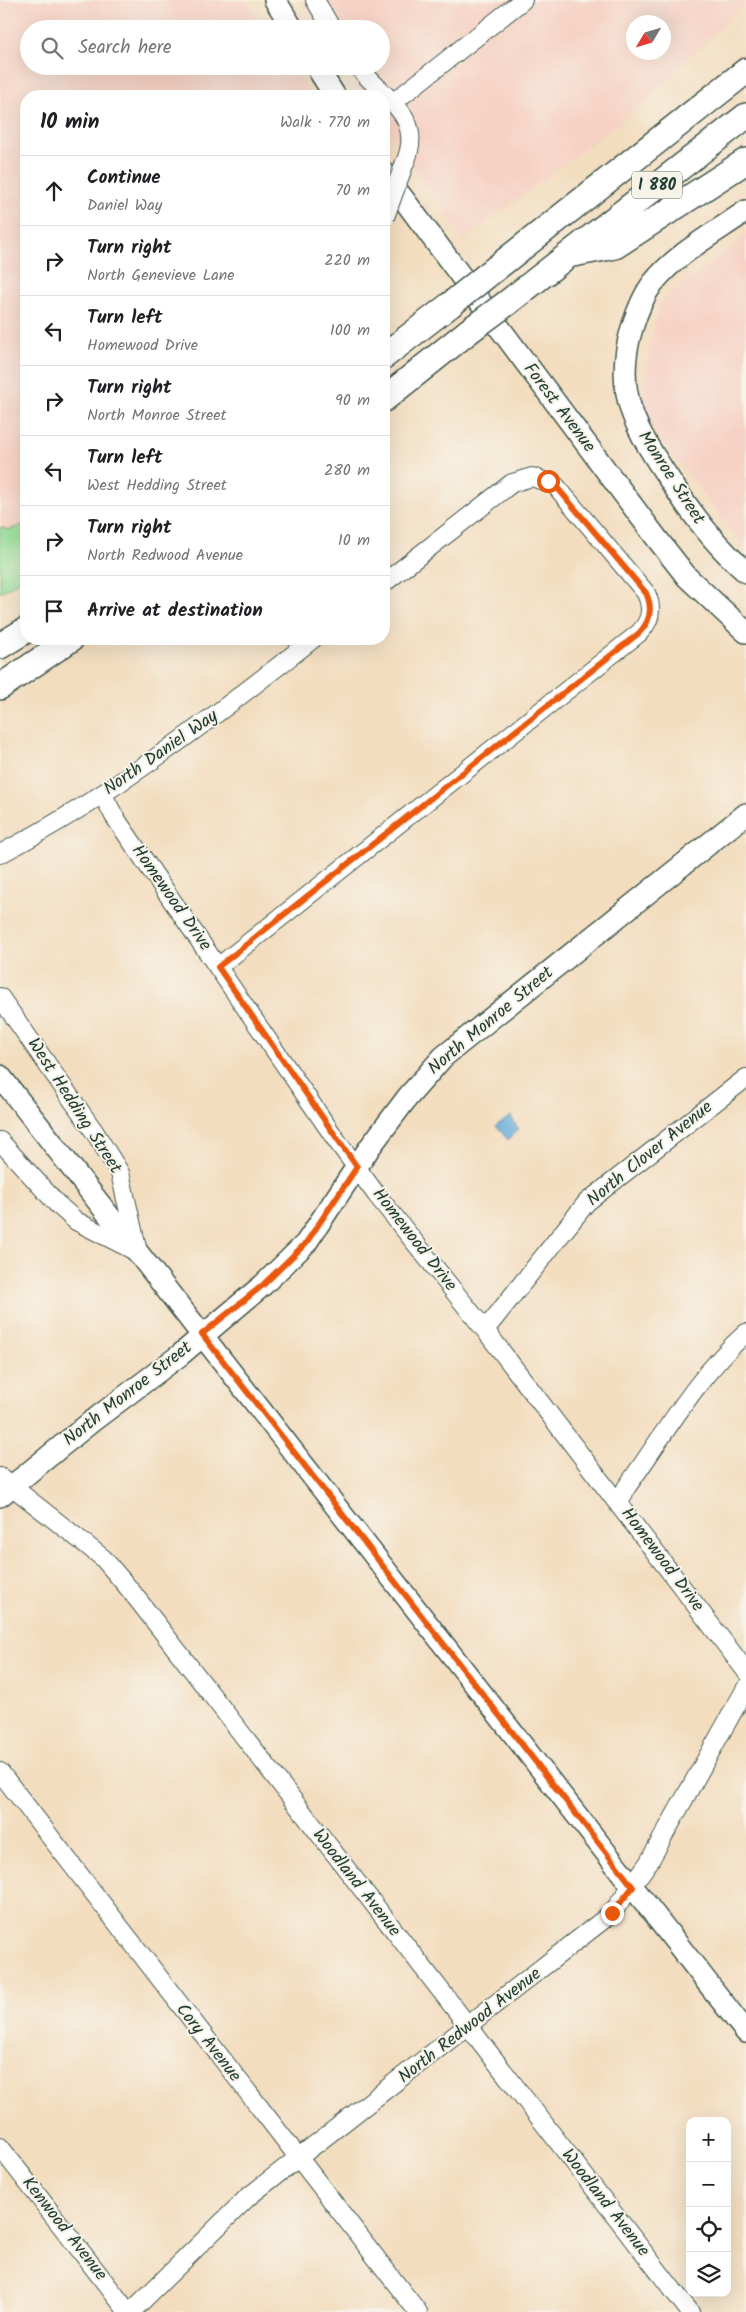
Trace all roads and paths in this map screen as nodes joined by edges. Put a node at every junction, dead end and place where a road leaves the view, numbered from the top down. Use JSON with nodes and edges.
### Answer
{"nodes":[{"id":1,"x":275,"y":0,"type":"edge"},
{"id":2,"x":315,"y":0,"type":"edge"},
{"id":3,"x":523,"y":0,"type":"edge"},
{"id":4,"x":287,"y":20,"type":"edge"},
{"id":5,"x":327,"y":20,"type":"edge"},
{"id":6,"x":746,"y":71,"type":"edge"},
{"id":7,"x":322,"y":75,"type":"edge"},
{"id":8,"x":367,"y":75,"type":"edge"},
{"id":9,"x":331,"y":90,"type":"edge"},
{"id":10,"x":383,"y":90,"type":"edge"},
{"id":11,"x":390,"y":97,"type":"edge"},
{"id":12,"x":395,"y":102,"type":"junction"},
{"id":13,"x":746,"y":116,"type":"edge"},
{"id":14,"x":746,"y":161,"type":"edge"},
{"id":15,"x":390,"y":181,"type":"edge"},
{"id":16,"x":390,"y":202,"type":"edge"},
{"id":17,"x":746,"y":211,"type":"edge"},
{"id":18,"x":568,"y":255,"type":"junction"},
{"id":19,"x":390,"y":351,"type":"edge"},
{"id":20,"x":390,"y":394,"type":"edge"},
{"id":21,"x":746,"y":572,"type":"edge"},
{"id":22,"x":390,"y":578,"type":"edge"},
{"id":23,"x":746,"y":632,"type":"edge"},
{"id":24,"x":20,"y":634,"type":"edge"},
{"id":25,"x":62,"y":645,"type":"edge"},
{"id":26,"x":305,"y":645,"type":"edge"},
{"id":27,"x":0,"y":646,"type":"edge"},
{"id":28,"x":0,"y":687,"type":"edge"},
{"id":29,"x":103,"y":795,"type":"junction"},
{"id":30,"x":746,"y":814,"type":"edge"},
{"id":31,"x":0,"y":854,"type":"edge"},
{"id":32,"x":218,"y":967,"type":"junction"},
{"id":33,"x":0,"y":997,"type":"edge"},
{"id":34,"x":0,"y":1076,"type":"edge"},
{"id":35,"x":746,"y":1078,"type":"edge"},
{"id":36,"x":0,"y":1141,"type":"edge"},
{"id":37,"x":357,"y":1167,"type":"junction"},
{"id":38,"x":138,"y":1252,"type":"junction"},
{"id":39,"x":485,"y":1330,"type":"junction"},
{"id":40,"x":746,"y":1333,"type":"edge"},
{"id":41,"x":202,"y":1334,"type":"junction"},
{"id":42,"x":4,"y":1486,"type":"edge"},
{"id":43,"x":619,"y":1504,"type":"junction"},
{"id":44,"x":746,"y":1670,"type":"edge"},
{"id":45,"x":746,"y":1688,"type":"edge"},
{"id":46,"x":0,"y":1772,"type":"edge"},
{"id":47,"x":633,"y":1887,"type":"junction"},
{"id":48,"x":468,"y":2028,"type":"junction"},
{"id":49,"x":746,"y":2032,"type":"edge"},
{"id":50,"x":0,"y":2146,"type":"edge"},
{"id":51,"x":298,"y":2159,"type":"junction"},
{"id":52,"x":130,"y":2312,"type":"edge"},
{"id":53,"x":418,"y":2312,"type":"edge"},
{"id":54,"x":690,"y":2312,"type":"edge"}],
"edges":[{"from":1,"to":4,"type":"main road"},
{"from":2,"to":5,"type":"street"},
{"from":3,"to":12,"type":"street"},
{"from":6,"to":19,"type":"highway","number":"I 880","bridge":true},
{"from":7,"to":9,"type":"main road"},
{"from":8,"to":10,"type":"street"},
{"from":11,"to":12,"type":"street"},
{"from":12,"to":16,"type":"street","bridge":true},
{"from":13,"to":18,"type":"highway","number":"I 880"},
{"from":14,"to":18,"type":"highway"},
{"from":15,"to":23,"type":"main road","name":"Forest Avenue"},
{"from":17,"to":21,"type":"main road","name":"Monroe Street"},
{"from":18,"to":20,"type":"highway","number":"I 880","bridge":true},
{"from":22,"to":32,"type":"street"},
{"from":24,"to":27,"type":"highway"},
{"from":25,"to":28,"type":"highway"},
{"from":26,"to":29,"type":"street","name":"North Daniel Way"},
{"from":29,"to":31,"type":"street","name":"North Daniel Way"},
{"from":29,"to":32,"type":"street","name":"Homewood Drive"},
{"from":30,"to":37,"type":"main road","name":"North Monroe Street"},
{"from":32,"to":37,"type":"street","name":"Homewood Drive"},
{"from":33,"to":38,"type":"street","name":"West Hedding Street"},
{"from":34,"to":38,"type":"main road","name":"West Hedding Street"},
{"from":35,"to":39,"type":"street","name":"North Clover Avenue"},
{"from":36,"to":38,"type":"street","name":"West Hedding Street"},
{"from":37,"to":39,"type":"street","name":"Homewood Drive"},
{"from":37,"to":41,"type":"main road","name":"North Monroe Street"},
{"from":38,"to":41,"type":"main road","name":"West Hedding Street"},
{"from":39,"to":43,"type":"street","name":"Homewood Drive"},
{"from":40,"to":43,"type":"street"},
{"from":41,"to":42,"type":"main road","name":"North Monroe Street"},
{"from":41,"to":47,"type":"main road","name":"West Hedding Street"},
{"from":42,"to":48,"type":"street","name":"Woodland Avenue"},
{"from":43,"to":44,"type":"street","name":"Homewood Drive"},
{"from":45,"to":47,"type":"street","name":"North Redwood Avenue"},
{"from":46,"to":51,"type":"street","name":"Cory Avenue"},
{"from":47,"to":48,"type":"street","name":"North Redwood Avenue"},
{"from":47,"to":49,"type":"main road","name":"West Hedding Street"},
{"from":48,"to":51,"type":"street","name":"North Redwood Avenue"},
{"from":48,"to":54,"type":"street","name":"Woodland Avenue"},
{"from":50,"to":52,"type":"street","name":"Kenwood Avenue"},
{"from":51,"to":52,"type":"street","name":"North Redwood Avenue"},
{"from":51,"to":53,"type":"street","name":"Cory Avenue"}]}
